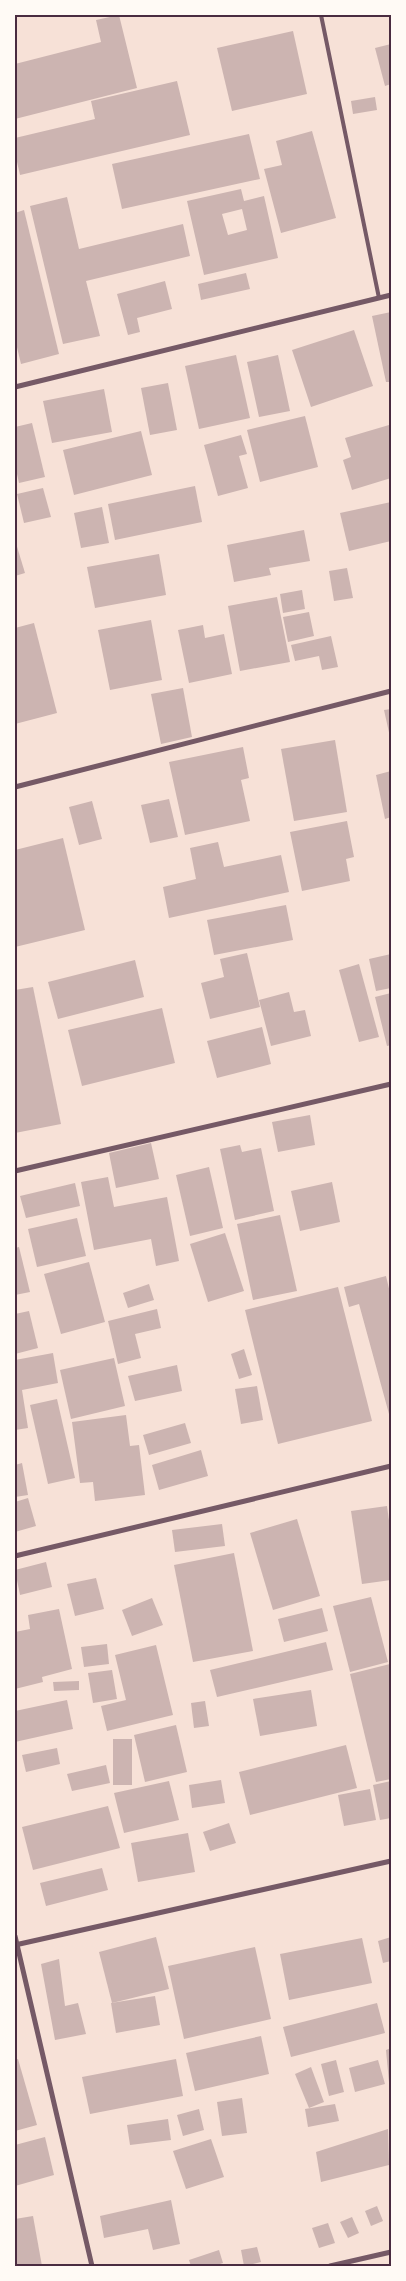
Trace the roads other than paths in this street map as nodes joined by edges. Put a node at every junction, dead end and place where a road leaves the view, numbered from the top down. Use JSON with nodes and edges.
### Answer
{"nodes":[{"id":1,"x":321,"y":15,"type":"edge"},
{"id":2,"x":391,"y":294,"type":"edge"},
{"id":3,"x":379,"y":298,"type":"junction"},
{"id":4,"x":15,"y":387,"type":"edge"},
{"id":5,"x":391,"y":691,"type":"edge"},
{"id":6,"x":15,"y":787,"type":"edge"},
{"id":7,"x":391,"y":1084,"type":"edge"},
{"id":8,"x":15,"y":1171,"type":"edge"},
{"id":9,"x":391,"y":1466,"type":"edge"},
{"id":10,"x":15,"y":1556,"type":"edge"},
{"id":11,"x":391,"y":1861,"type":"edge"},
{"id":12,"x":15,"y":1936,"type":"edge"},
{"id":13,"x":16,"y":1945,"type":"edge"},
{"id":14,"x":391,"y":2252,"type":"edge"},
{"id":15,"x":92,"y":2266,"type":"edge"},
{"id":16,"x":330,"y":2266,"type":"edge"}],
"edges":[{"from":1,"to":3,"type":"lane"},
{"from":2,"to":3,"type":"street"},
{"from":3,"to":4,"type":"street"},
{"from":5,"to":6,"type":"street"},
{"from":7,"to":8,"type":"street"},
{"from":9,"to":10,"type":"street"},
{"from":11,"to":13,"type":"street"},
{"from":12,"to":13,"type":"street"},
{"from":13,"to":15,"type":"street"},
{"from":14,"to":16,"type":"street"}]}
